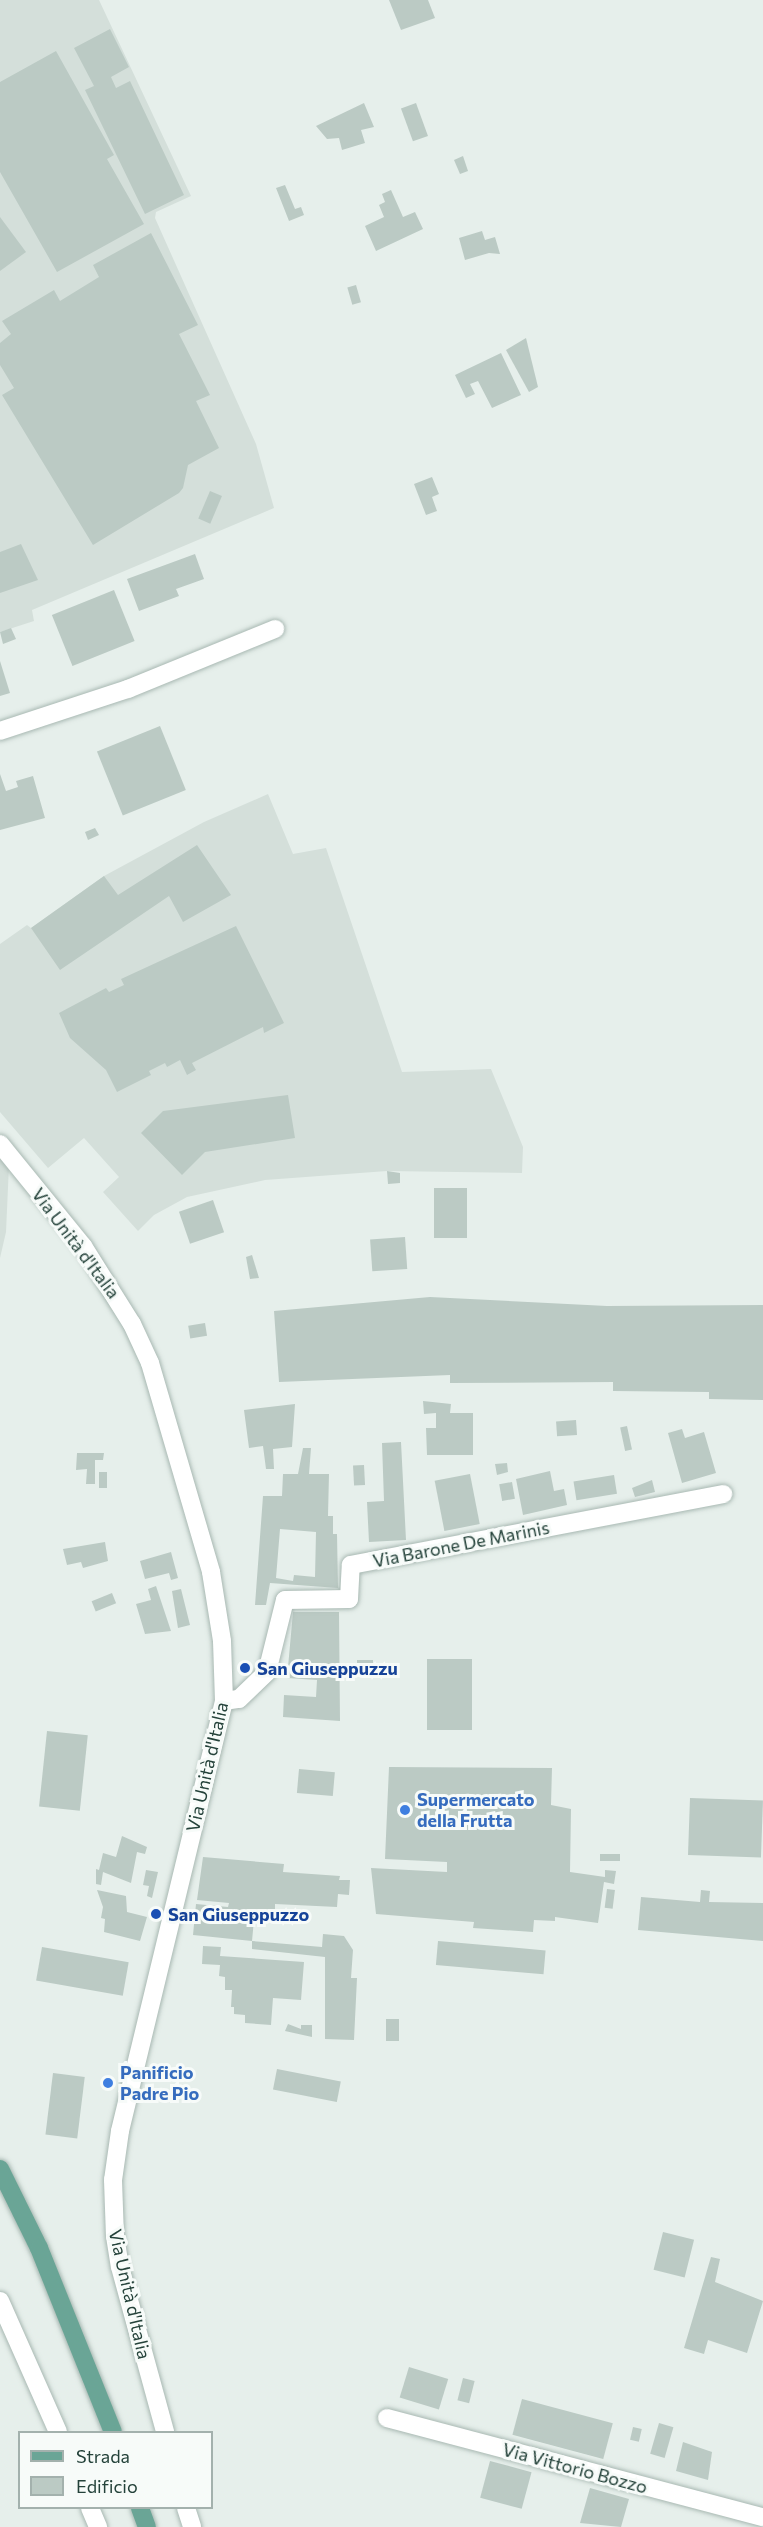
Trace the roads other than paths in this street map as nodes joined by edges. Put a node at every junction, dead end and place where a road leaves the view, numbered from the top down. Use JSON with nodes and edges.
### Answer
{"nodes":[{"id":1,"x":274,"y":629,"type":"dead end"},
{"id":2,"x":0,"y":731,"type":"edge"},
{"id":3,"x":0,"y":1144,"type":"edge"},
{"id":4,"x":723,"y":1494,"type":"dead end"},
{"id":5,"x":224,"y":1701,"type":"junction"},
{"id":6,"x":0,"y":2169,"type":"edge"},
{"id":7,"x":0,"y":2301,"type":"edge"},
{"id":8,"x":387,"y":2418,"type":"dead end"},
{"id":9,"x":57,"y":2431,"type":"edge"},
{"id":10,"x":112,"y":2431,"type":"edge"},
{"id":11,"x":164,"y":2431,"type":"edge"},
{"id":12,"x":90,"y":2509,"type":"edge"},
{"id":13,"x":140,"y":2509,"type":"edge"},
{"id":14,"x":186,"y":2509,"type":"edge"},
{"id":15,"x":763,"y":2517,"type":"edge"},
{"id":16,"x":98,"y":2527,"type":"edge"},
{"id":17,"x":147,"y":2527,"type":"edge"},
{"id":18,"x":192,"y":2527,"type":"edge"}],
"edges":[{"from":1,"to":2,"type":"street"},
{"from":3,"to":5,"type":"street","name":"Via Unità d'Italia"},
{"from":4,"to":5,"type":"street","name":"Via Barone De Marinis"},
{"from":5,"to":11,"type":"street","name":"Via Unità d'Italia"},
{"from":6,"to":10,"type":"main road"},
{"from":7,"to":9,"type":"street"},
{"from":8,"to":15,"type":"street","name":"Via Vittorio Bozzo"},
{"from":12,"to":16,"type":"street"},
{"from":13,"to":17,"type":"main road"},
{"from":14,"to":18,"type":"street"}]}
